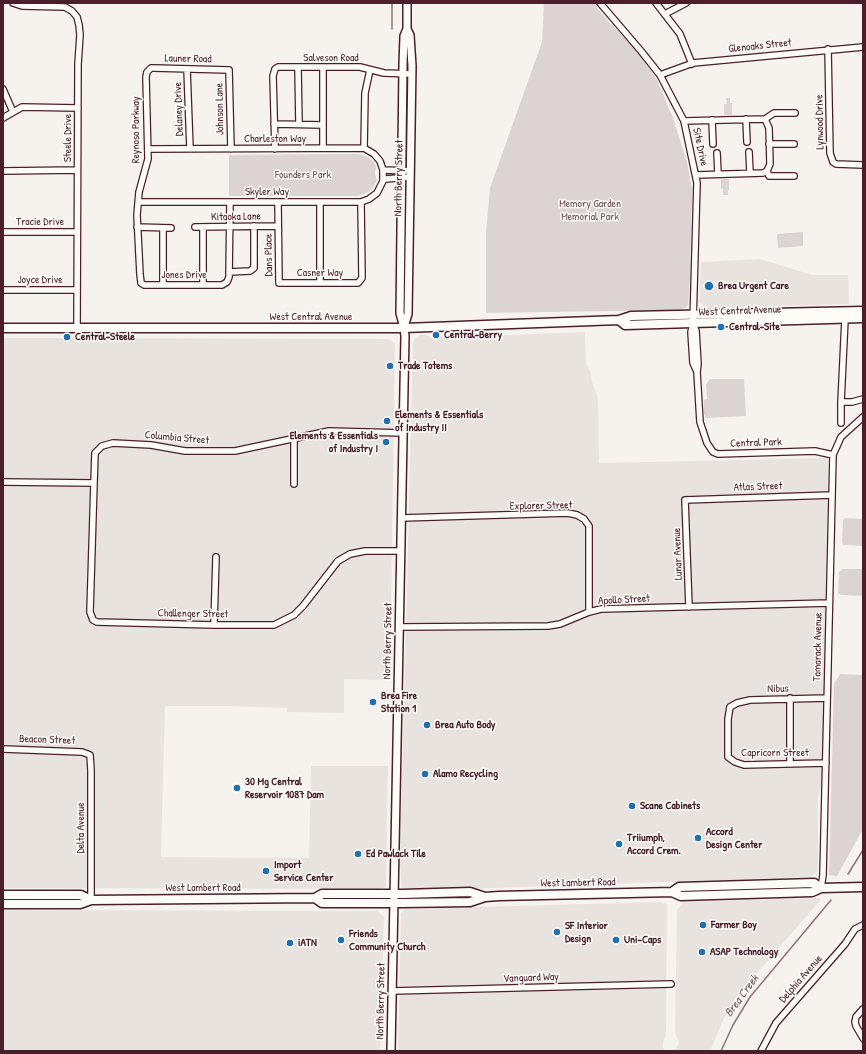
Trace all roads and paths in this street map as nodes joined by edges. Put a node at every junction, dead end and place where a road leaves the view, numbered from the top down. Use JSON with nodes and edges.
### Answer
{"nodes":[{"id":1,"x":13,"y":3,"type":"edge"},
{"id":2,"x":407,"y":3,"type":"edge"},
{"id":3,"x":600,"y":3,"type":"edge"},
{"id":4,"x":656,"y":3,"type":"edge"},
{"id":5,"x":686,"y":3,"type":"edge"},
{"id":6,"x":665,"y":14,"type":"junction"},
{"id":7,"x":407,"y":29,"type":"junction"},
{"id":8,"x":863,"y":46,"type":"edge"},
{"id":9,"x":828,"y":50,"type":"junction"},
{"id":10,"x":692,"y":64,"type":"junction"},
{"id":11,"x":323,"y":67,"type":"junction"},
{"id":12,"x":298,"y":68,"type":"junction"},
{"id":13,"x":187,"y":69,"type":"junction"},
{"id":14,"x":229,"y":70,"type":"joint"},
{"id":15,"x":370,"y":70,"type":"junction"},
{"id":16,"x":147,"y":72,"type":"joint"},
{"id":17,"x":403,"y":73,"type":"junction"},
{"id":18,"x":411,"y":74,"type":"junction"},
{"id":19,"x":660,"y":75,"type":"junction"},
{"id":20,"x":3,"y":89,"type":"edge"},
{"id":21,"x":78,"y":108,"type":"junction"},
{"id":22,"x":13,"y":112,"type":"junction"},
{"id":23,"x":796,"y":113,"type":"dead end"},
{"id":24,"x":3,"y":118,"type":"edge"},
{"id":25,"x":746,"y":119,"type":"junction"},
{"id":26,"x":765,"y":119,"type":"junction"},
{"id":27,"x":712,"y":120,"type":"junction"},
{"id":28,"x":684,"y":121,"type":"junction"},
{"id":29,"x":274,"y":124,"type":"junction"},
{"id":30,"x":298,"y":124,"type":"junction"},
{"id":31,"x":323,"y":125,"type":"junction"},
{"id":32,"x":747,"y":142,"type":"dead end"},
{"id":33,"x":713,"y":144,"type":"dead end"},
{"id":34,"x":769,"y":144,"type":"junction"},
{"id":35,"x":794,"y":144,"type":"dead end"},
{"id":36,"x":323,"y":148,"type":"junction"},
{"id":37,"x":364,"y":148,"type":"junction"},
{"id":38,"x":190,"y":149,"type":"junction"},
{"id":39,"x":231,"y":149,"type":"junction"},
{"id":40,"x":275,"y":149,"type":"junction"},
{"id":41,"x":148,"y":150,"type":"junction"},
{"id":42,"x":749,"y":152,"type":"dead end"},
{"id":43,"x":717,"y":153,"type":"dead end"},
{"id":44,"x":863,"y":165,"type":"edge"},
{"id":45,"x":78,"y":170,"type":"junction"},
{"id":46,"x":383,"y":170,"type":"junction"},
{"id":47,"x":3,"y":171,"type":"edge"},
{"id":48,"x":767,"y":171,"type":"junction"},
{"id":49,"x":750,"y":173,"type":"junction"},
{"id":50,"x":402,"y":174,"type":"junction"},
{"id":51,"x":410,"y":174,"type":"junction"},
{"id":52,"x":718,"y":174,"type":"junction"},
{"id":53,"x":696,"y":175,"type":"junction"},
{"id":54,"x":794,"y":176,"type":"dead end"},
{"id":55,"x":383,"y":178,"type":"junction"},
{"id":56,"x":138,"y":202,"type":"junction"},
{"id":57,"x":230,"y":202,"type":"junction"},
{"id":58,"x":278,"y":202,"type":"junction"},
{"id":59,"x":320,"y":202,"type":"junction"},
{"id":60,"x":361,"y":202,"type":"junction"},
{"id":61,"x":254,"y":226,"type":"junction"},
{"id":62,"x":278,"y":226,"type":"junction"},
{"id":63,"x":137,"y":227,"type":"junction"},
{"id":64,"x":195,"y":227,"type":"dead end"},
{"id":65,"x":203,"y":227,"type":"junction"},
{"id":66,"x":229,"y":227,"type":"junction"},
{"id":67,"x":163,"y":228,"type":"junction"},
{"id":68,"x":171,"y":228,"type":"dead end"},
{"id":69,"x":3,"y":232,"type":"edge"},
{"id":70,"x":77,"y":232,"type":"junction"},
{"id":71,"x":229,"y":272,"type":"junction"},
{"id":72,"x":279,"y":283,"type":"joint"},
{"id":73,"x":320,"y":283,"type":"junction"},
{"id":74,"x":141,"y":284,"type":"joint"},
{"id":75,"x":163,"y":285,"type":"junction"},
{"id":76,"x":203,"y":285,"type":"junction"},
{"id":77,"x":3,"y":290,"type":"edge"},
{"id":78,"x":77,"y":290,"type":"junction"},
{"id":79,"x":863,"y":311,"type":"edge"},
{"id":80,"x":693,"y":314,"type":"junction"},
{"id":81,"x":863,"y":318,"type":"edge"},
{"id":82,"x":845,"y":319,"type":"junction"},
{"id":83,"x":619,"y":320,"type":"junction"},
{"id":84,"x":693,"y":323,"type":"junction"},
{"id":85,"x":3,"y":328,"type":"edge"},
{"id":86,"x":77,"y":328,"type":"junction"},
{"id":87,"x":404,"y":328,"type":"junction"},
{"id":88,"x":863,"y":399,"type":"edge"},
{"id":89,"x":841,"y":402,"type":"junction"},
{"id":90,"x":863,"y":417,"type":"edge"},
{"id":91,"x":700,"y":421,"type":"joint"},
{"id":92,"x":841,"y":423,"type":"dead end"},
{"id":93,"x":403,"y":433,"type":"junction"},
{"id":94,"x":294,"y":439,"type":"junction"},
{"id":95,"x":834,"y":455,"type":"junction"},
{"id":96,"x":3,"y":482,"type":"edge"},
{"id":97,"x":94,"y":483,"type":"junction"},
{"id":98,"x":294,"y":484,"type":"dead end"},
{"id":99,"x":832,"y":495,"type":"junction"},
{"id":100,"x":685,"y":500,"type":"joint"},
{"id":101,"x":401,"y":518,"type":"junction"},
{"id":102,"x":400,"y":551,"type":"junction"},
{"id":103,"x":216,"y":557,"type":"dead end"},
{"id":104,"x":829,"y":603,"type":"junction"},
{"id":105,"x":689,"y":607,"type":"junction"},
{"id":106,"x":589,"y":612,"type":"junction"},
{"id":107,"x":214,"y":625,"type":"junction"},
{"id":108,"x":399,"y":627,"type":"junction"},
{"id":109,"x":790,"y":698,"type":"junction"},
{"id":110,"x":827,"y":698,"type":"junction"},
{"id":111,"x":730,"y":707,"type":"joint"},
{"id":112,"x":3,"y":749,"type":"edge"},
{"id":113,"x":90,"y":755,"type":"joint"},
{"id":114,"x":790,"y":763,"type":"junction"},
{"id":115,"x":826,"y":763,"type":"junction"},
{"id":116,"x":863,"y":887,"type":"edge"},
{"id":117,"x":821,"y":888,"type":"junction"},
{"id":118,"x":393,"y":894,"type":"junction"},
{"id":119,"x":3,"y":895,"type":"edge"},
{"id":120,"x":485,"y":897,"type":"junction"},
{"id":121,"x":315,"y":898,"type":"junction"},
{"id":122,"x":91,"y":900,"type":"junction"},
{"id":123,"x":393,"y":903,"type":"junction"},
{"id":124,"x":3,"y":904,"type":"edge"},
{"id":125,"x":863,"y":925,"type":"edge"},
{"id":126,"x":671,"y":984,"type":"dead end"},
{"id":127,"x":392,"y":991,"type":"junction"},
{"id":128,"x":863,"y":1009,"type":"edge"},
{"id":129,"x":863,"y":1038,"type":"edge"},
{"id":130,"x":391,"y":1051,"type":"edge"},
{"id":131,"x":761,"y":1051,"type":"edge"}],
"edges":[{"from":1,"to":21,"type":"street","name":"Steele Drive"},
{"from":2,"to":7,"type":"street","name":"North Berry Street"},
{"from":3,"to":19,"type":"street","name":"Site Drive"},
{"from":4,"to":6,"type":"street"},
{"from":5,"to":6,"type":"street"},
{"from":6,"to":10,"type":"street"},
{"from":7,"to":17,"type":"street","name":"North Berry Street"},
{"from":7,"to":18,"type":"street","name":"North Berry Street"},
{"from":8,"to":9,"type":"street","name":"Glenoaks Street"},
{"from":9,"to":10,"type":"street","name":"Glenoaks Street"},
{"from":9,"to":44,"type":"street","name":"Lynwood Drive"},
{"from":10,"to":19,"type":"street","name":"Glenoaks Street"},
{"from":11,"to":12,"type":"street","name":"Salveson Road"},
{"from":11,"to":15,"type":"street","name":"Salveson Road"},
{"from":11,"to":31,"type":"street"},
{"from":12,"to":29,"type":"street","name":"Salveson Road"},
{"from":12,"to":30,"type":"street"},
{"from":13,"to":14,"type":"street","name":"Launer Road"},
{"from":13,"to":16,"type":"street","name":"Launer Road"},
{"from":13,"to":38,"type":"street","name":"Delaney Drive"},
{"from":14,"to":39,"type":"street","name":"Johnson Lane"},
{"from":15,"to":17,"type":"street","name":"Salveson Road"},
{"from":15,"to":37,"type":"street"},
{"from":16,"to":41,"type":"street","name":"Reynoso Parkway"},
{"from":17,"to":18,"type":"street","name":"Salveson Road"},
{"from":17,"to":50,"type":"street","name":"North Berry Street"},
{"from":18,"to":51,"type":"street","name":"North Berry Street"},
{"from":19,"to":28,"type":"street","name":"Site Drive"},
{"from":20,"to":22,"type":"street"},
{"from":21,"to":22,"type":"street"},
{"from":21,"to":45,"type":"street","name":"Steele Drive"},
{"from":22,"to":24,"type":"street"},
{"from":23,"to":26,"type":"street"},
{"from":25,"to":26,"type":"street"},
{"from":25,"to":27,"type":"street"},
{"from":25,"to":32,"type":"street"},
{"from":26,"to":34,"type":"street"},
{"from":27,"to":28,"type":"street"},
{"from":27,"to":33,"type":"street"},
{"from":28,"to":53,"type":"street","name":"Site Drive"},
{"from":29,"to":30,"type":"street"},
{"from":29,"to":40,"type":"street"},
{"from":30,"to":31,"type":"street"},
{"from":31,"to":36,"type":"street"},
{"from":34,"to":35,"type":"street"},
{"from":34,"to":48,"type":"street"},
{"from":36,"to":37,"type":"street","name":"Charleston Way"},
{"from":36,"to":40,"type":"street","name":"Charleston Way"},
{"from":37,"to":46,"type":"street"},
{"from":38,"to":39,"type":"street","name":"Charleston Way"},
{"from":38,"to":41,"type":"street","name":"Charleston Way"},
{"from":39,"to":40,"type":"street","name":"Charleston Way"},
{"from":41,"to":56,"type":"street","name":"Reynoso Parkway"},
{"from":42,"to":49,"type":"street"},
{"from":43,"to":52,"type":"street"},
{"from":45,"to":47,"type":"street"},
{"from":45,"to":70,"type":"street","name":"Steele Drive"},
{"from":46,"to":50,"type":"street"},
{"from":46,"to":55,"type":"street"},
{"from":48,"to":49,"type":"street"},
{"from":48,"to":54,"type":"street"},
{"from":49,"to":52,"type":"street"},
{"from":50,"to":51,"type":"street"},
{"from":50,"to":55,"type":"street"},
{"from":50,"to":87,"type":"street","name":"North Berry Street"},
{"from":51,"to":87,"type":"street","name":"North Berry Street"},
{"from":52,"to":53,"type":"street"},
{"from":53,"to":80,"type":"street","name":"Site Drive"},
{"from":55,"to":60,"type":"street"},
{"from":56,"to":57,"type":"street","name":"Skyler Way"},
{"from":56,"to":63,"type":"street","name":"Reynoso Parkway"},
{"from":57,"to":58,"type":"street","name":"Skyler Way"},
{"from":57,"to":66,"type":"street"},
{"from":58,"to":59,"type":"street","name":"Skyler Way"},
{"from":58,"to":62,"type":"street","name":"Dans Place"},
{"from":59,"to":60,"type":"street","name":"Skyler Way"},
{"from":59,"to":73,"type":"street"},
{"from":60,"to":73,"type":"street","name":"Casner Way"},
{"from":61,"to":62,"type":"street","name":"Kitaoka Lane"},
{"from":61,"to":66,"type":"street","name":"Kitaoka Lane"},
{"from":61,"to":71,"type":"street"},
{"from":62,"to":72,"type":"street","name":"Dans Place"},
{"from":63,"to":67,"type":"street"},
{"from":63,"to":74,"type":"street","name":"Reynoso Parkway"},
{"from":64,"to":65,"type":"street","name":"Kitaoka Lane"},
{"from":65,"to":66,"type":"street","name":"Kitaoka Lane"},
{"from":65,"to":76,"type":"street"},
{"from":66,"to":71,"type":"street"},
{"from":67,"to":68,"type":"street"},
{"from":67,"to":75,"type":"street"},
{"from":69,"to":70,"type":"street","name":"Tracie Drive"},
{"from":70,"to":78,"type":"street","name":"Steele Drive"},
{"from":71,"to":76,"type":"street","name":"Jones Drive"},
{"from":72,"to":73,"type":"street","name":"Casner Way"},
{"from":74,"to":75,"type":"street","name":"Jones Drive"},
{"from":75,"to":76,"type":"street","name":"Jones Drive"},
{"from":77,"to":78,"type":"street","name":"Joyce Drive"},
{"from":78,"to":86,"type":"street","name":"Steele Drive"},
{"from":79,"to":80,"type":"main road","name":"West Central Avenue"},
{"from":80,"to":83,"type":"main road","name":"West Central Avenue"},
{"from":80,"to":84,"type":"street","name":"Site Drive"},
{"from":81,"to":82,"type":"main road","name":"West Central Avenue"},
{"from":82,"to":84,"type":"main road","name":"West Central Avenue"},
{"from":82,"to":89,"type":"street"},
{"from":83,"to":84,"type":"main road","name":"West Central Avenue"},
{"from":83,"to":87,"type":"main road","name":"West Central Avenue"},
{"from":84,"to":91,"type":"street","name":"Site Drive"},
{"from":85,"to":86,"type":"main road","name":"West Central Avenue"},
{"from":86,"to":87,"type":"main road","name":"West Central Avenue"},
{"from":87,"to":93,"type":"street","name":"North Berry Street"},
{"from":88,"to":89,"type":"street"},
{"from":89,"to":92,"type":"street"},
{"from":90,"to":95,"type":"street","name":"Tamarack Avenue"},
{"from":91,"to":95,"type":"street","name":"Central Park"},
{"from":93,"to":94,"type":"street","name":"Columbia Street"},
{"from":93,"to":101,"type":"street","name":"North Berry Street"},
{"from":94,"to":97,"type":"street","name":"Columbia Street"},
{"from":94,"to":98,"type":"street"},
{"from":95,"to":99,"type":"street","name":"Tamarack Avenue"},
{"from":96,"to":97,"type":"street"},
{"from":97,"to":107,"type":"street","name":"Challenger Street"},
{"from":99,"to":100,"type":"street","name":"Atlas Street"},
{"from":99,"to":104,"type":"street","name":"Tamarack Avenue"},
{"from":100,"to":105,"type":"street","name":"Lunar Avenue"},
{"from":101,"to":102,"type":"street","name":"North Berry Street"},
{"from":101,"to":106,"type":"street","name":"Explorer Street"},
{"from":102,"to":107,"type":"street","name":"Challenger Street"},
{"from":102,"to":108,"type":"street","name":"North Berry Street"},
{"from":103,"to":107,"type":"street"},
{"from":104,"to":105,"type":"street","name":"Apollo Street"},
{"from":104,"to":110,"type":"street","name":"Tamarack Avenue"},
{"from":105,"to":106,"type":"street","name":"Apollo Street"},
{"from":106,"to":108,"type":"street","name":"Apollo Street"},
{"from":108,"to":118,"type":"street","name":"North Berry Street"},
{"from":109,"to":110,"type":"street","name":"Nibus"},
{"from":109,"to":111,"type":"street","name":"Nibus"},
{"from":109,"to":114,"type":"street"},
{"from":110,"to":115,"type":"street","name":"Tamarack Avenue"},
{"from":111,"to":114,"type":"street","name":"Capricorn Street"},
{"from":112,"to":113,"type":"street","name":"Beacon Street"},
{"from":113,"to":122,"type":"street","name":"Delta Avenue"},
{"from":114,"to":115,"type":"street","name":"Capricorn Street"},
{"from":115,"to":117,"type":"street","name":"Tamarack Avenue"},
{"from":116,"to":117,"type":"main road","name":"West Lambert Road"},
{"from":117,"to":120,"type":"main road","name":"West Lambert Road"},
{"from":118,"to":120,"type":"main road","name":"West Lambert Road"},
{"from":118,"to":121,"type":"main road","name":"West Lambert Road"},
{"from":118,"to":123,"type":"street","name":"North Berry Street"},
{"from":119,"to":122,"type":"main road","name":"West Lambert Road"},
{"from":120,"to":123,"type":"main road","name":"West Lambert Road"},
{"from":121,"to":122,"type":"main road","name":"West Lambert Road"},
{"from":121,"to":123,"type":"main road","name":"West Lambert Road"},
{"from":122,"to":124,"type":"main road","name":"West Lambert Road"},
{"from":123,"to":127,"type":"street","name":"North Berry Street"},
{"from":125,"to":131,"type":"street","name":"Delphia Avenue"},
{"from":126,"to":127,"type":"street","name":"Vanguard Way"},
{"from":127,"to":130,"type":"street","name":"North Berry Street"},
{"from":128,"to":129,"type":"street"}]}
